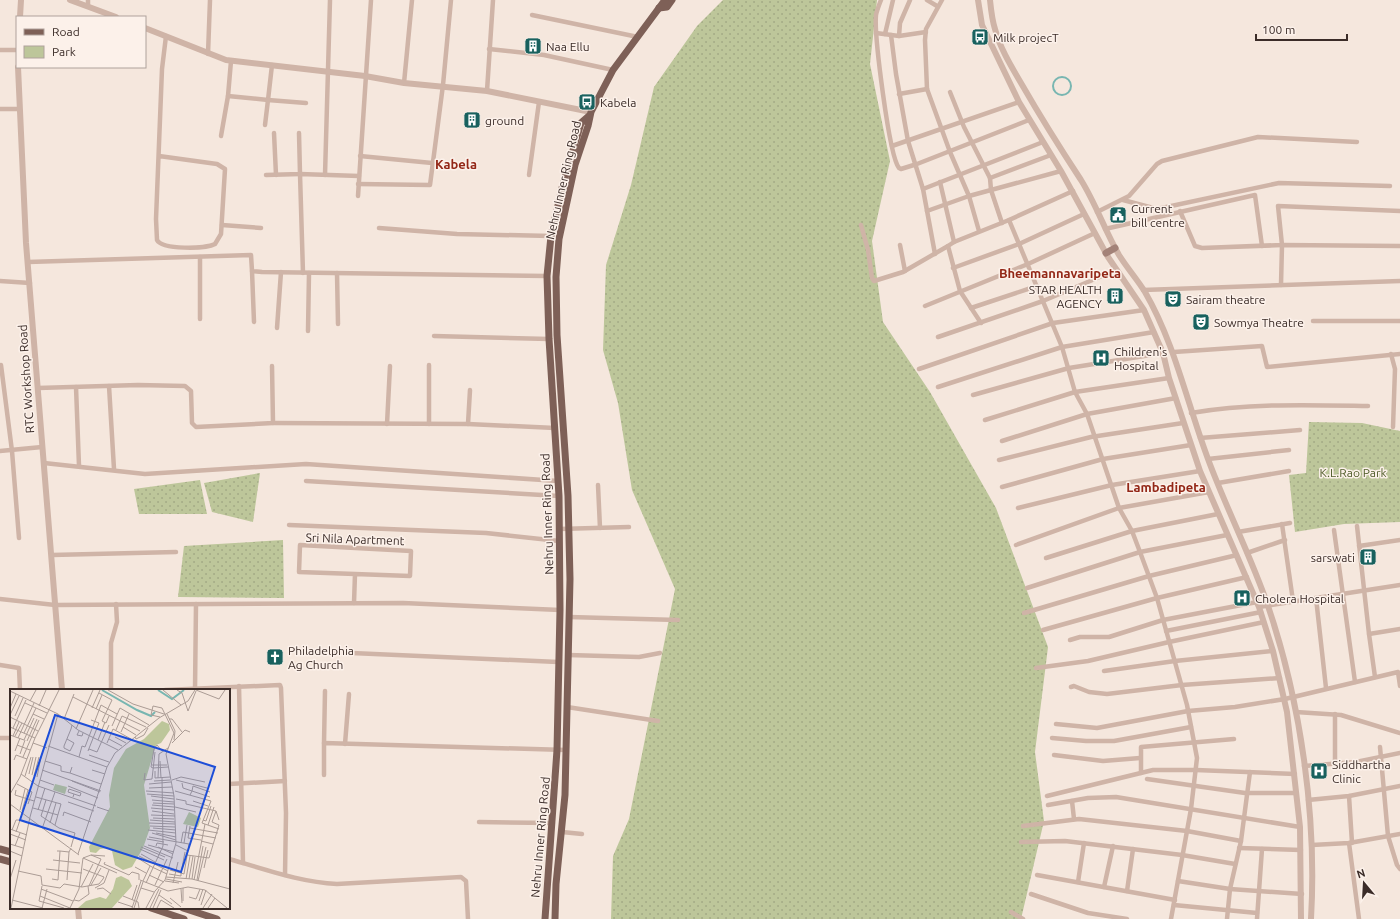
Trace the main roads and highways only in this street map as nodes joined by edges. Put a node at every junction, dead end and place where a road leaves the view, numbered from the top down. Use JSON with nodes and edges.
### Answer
{"nodes":[{"id":1,"x":657,"y":0,"type":"edge"},
{"id":2,"x":665,"y":0,"type":"edge"},
{"id":3,"x":672,"y":0,"type":"edge"},
{"id":4,"x":659,"y":8,"type":"junction"},
{"id":5,"x":590,"y":114,"type":"junction"},
{"id":6,"x":1115,"y":248,"type":"road end"},
{"id":7,"x":1106,"y":253,"type":"road end"},
{"id":8,"x":0,"y":848,"type":"edge"},
{"id":9,"x":10,"y":852,"type":"edge"},
{"id":10,"x":0,"y":859,"type":"edge"},
{"id":11,"x":10,"y":862,"type":"edge"},
{"id":12,"x":154,"y":909,"type":"edge"},
{"id":13,"x":194,"y":910,"type":"edge"},
{"id":14,"x":184,"y":919,"type":"edge"},
{"id":15,"x":217,"y":919,"type":"edge"},
{"id":16,"x":545,"y":919,"type":"edge"},
{"id":17,"x":555,"y":919,"type":"edge"}],
"edges":[{"from":1,"to":4,"type":"main road"},
{"from":2,"to":4,"type":"main road","name":"Nehru Inner Ring Road"},
{"from":3,"to":4,"type":"main road"},
{"from":4,"to":5,"type":"main road","name":"Nehru Inner Ring Road"},
{"from":5,"to":16,"type":"main road","name":"Nehru Inner Ring Road"},
{"from":5,"to":17,"type":"main road","name":"Nehru Inner Ring Road"},
{"from":6,"to":7,"type":"main road"},
{"from":8,"to":9,"type":"main road"},
{"from":10,"to":11,"type":"main road"},
{"from":12,"to":14,"type":"main road"},
{"from":13,"to":15,"type":"main road"}]}
